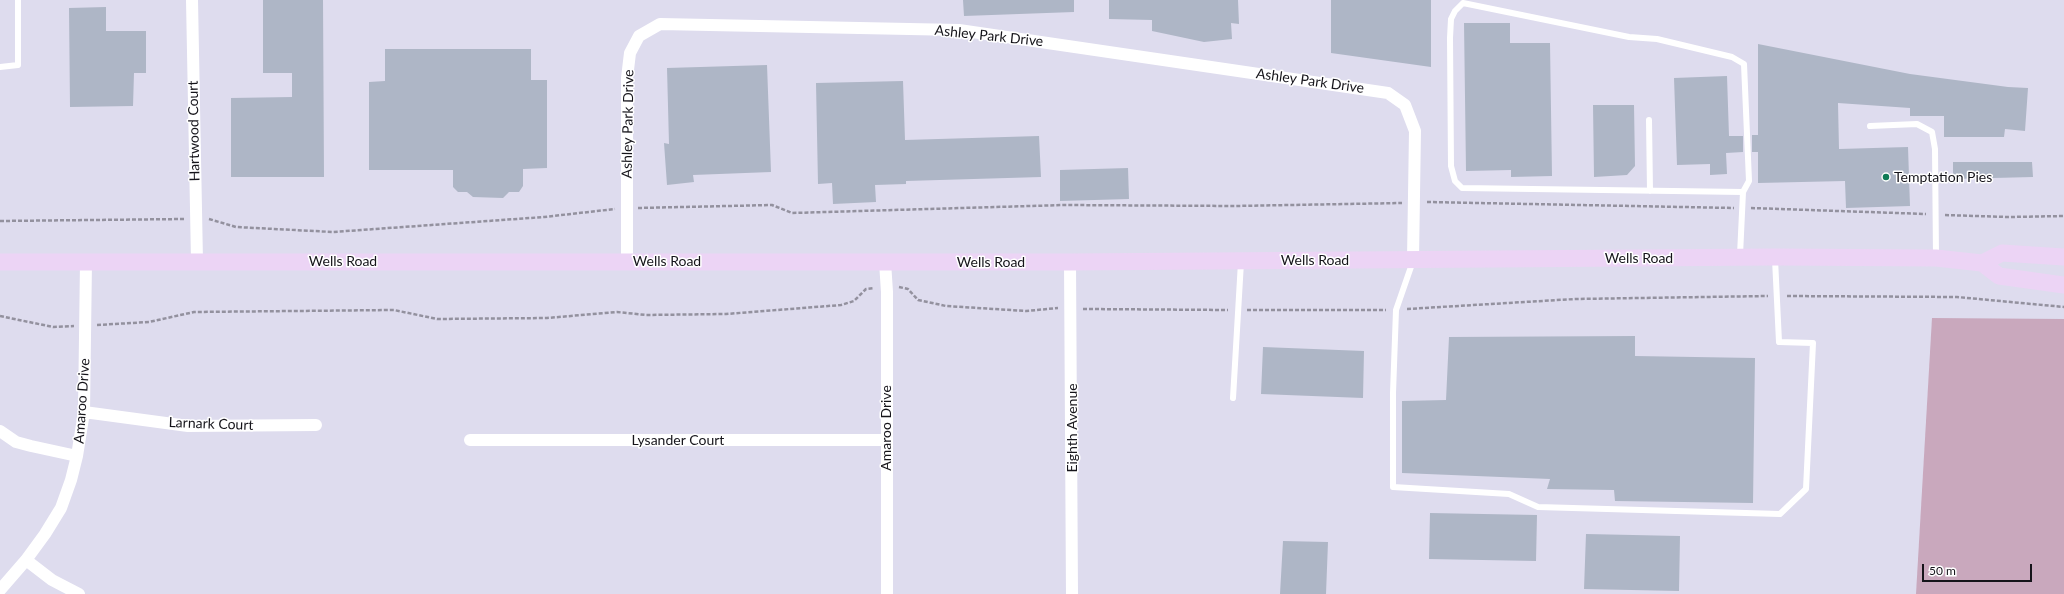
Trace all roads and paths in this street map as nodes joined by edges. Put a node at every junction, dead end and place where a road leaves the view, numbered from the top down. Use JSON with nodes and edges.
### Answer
{"nodes":[{"id":1,"x":18,"y":0,"type":"edge"},
{"id":2,"x":192,"y":0,"type":"edge"},
{"id":3,"x":0,"y":67,"type":"edge"},
{"id":4,"x":1649,"y":120,"type":"dead end"},
{"id":5,"x":1870,"y":126,"type":"dead end"},
{"id":6,"x":1650,"y":191,"type":"junction"},
{"id":7,"x":1743,"y":192,"type":"junction"},
{"id":8,"x":1414,"y":203,"type":"junction"},
{"id":9,"x":627,"y":208,"type":"junction"},
{"id":10,"x":1742,"y":208,"type":"junction"},
{"id":11,"x":1936,"y":214,"type":"junction"},
{"id":12,"x":2064,"y":216,"type":"edge"},
{"id":13,"x":196,"y":219,"type":"junction"},
{"id":14,"x":0,"y":221,"type":"edge"},
{"id":15,"x":1740,"y":257,"type":"junction"},
{"id":16,"x":1775,"y":257,"type":"junction"},
{"id":17,"x":2064,"y":257,"type":"edge"},
{"id":18,"x":1936,"y":258,"type":"junction"},
{"id":19,"x":1413,"y":259,"type":"junction"},
{"id":20,"x":627,"y":260,"type":"junction"},
{"id":21,"x":1241,"y":260,"type":"junction"},
{"id":22,"x":86,"y":261,"type":"junction"},
{"id":23,"x":196,"y":261,"type":"junction"},
{"id":24,"x":0,"y":262,"type":"edge"},
{"id":25,"x":885,"y":262,"type":"junction"},
{"id":26,"x":1070,"y":262,"type":"junction"},
{"id":27,"x":1982,"y":263,"type":"junction"},
{"id":28,"x":2064,"y":285,"type":"edge"},
{"id":29,"x":886,"y":286,"type":"junction"},
{"id":30,"x":1776,"y":296,"type":"junction"},
{"id":31,"x":2064,"y":307,"type":"edge"},
{"id":32,"x":1071,"y":309,"type":"junction"},
{"id":33,"x":1238,"y":310,"type":"junction"},
{"id":34,"x":1396,"y":310,"type":"junction"},
{"id":35,"x":0,"y":316,"type":"edge"},
{"id":36,"x":86,"y":326,"type":"junction"},
{"id":37,"x":1233,"y":398,"type":"dead end"},
{"id":38,"x":84,"y":412,"type":"junction"},
{"id":39,"x":316,"y":425,"type":"dead end"},
{"id":40,"x":0,"y":431,"type":"edge"},
{"id":41,"x":470,"y":440,"type":"dead end"},
{"id":42,"x":886,"y":440,"type":"junction"},
{"id":43,"x":77,"y":456,"type":"junction"},
{"id":44,"x":26,"y":560,"type":"junction"},
{"id":45,"x":0,"y":590,"type":"edge"},
{"id":46,"x":79,"y":594,"type":"edge"},
{"id":47,"x":887,"y":594,"type":"edge"},
{"id":48,"x":1072,"y":594,"type":"edge"}],
"edges":[{"from":1,"to":3,"type":"lane"},
{"from":2,"to":13,"type":"street","name":"Hartwood Court"},
{"from":4,"to":6,"type":"lane"},
{"from":5,"to":11,"type":"lane"},
{"from":6,"to":7,"type":"lane"},
{"from":6,"to":7,"type":"lane"},
{"from":7,"to":10,"type":"lane"},
{"from":8,"to":9,"type":"path"},
{"from":8,"to":9,"type":"street","name":"Ashley Park Drive"},
{"from":8,"to":10,"type":"path"},
{"from":8,"to":19,"type":"street","name":"Ashley Park Drive"},
{"from":9,"to":13,"type":"path"},
{"from":9,"to":20,"type":"street","name":"Ashley Park Drive"},
{"from":10,"to":11,"type":"path"},
{"from":10,"to":15,"type":"lane"},
{"from":11,"to":12,"type":"path"},
{"from":11,"to":18,"type":"lane"},
{"from":13,"to":14,"type":"path"},
{"from":13,"to":23,"type":"street","name":"Hartwood Court"},
{"from":15,"to":16,"type":"main road","name":"Wells Road"},
{"from":15,"to":19,"type":"main road","name":"Wells Road"},
{"from":16,"to":18,"type":"main road","name":"Wells Road"},
{"from":16,"to":30,"type":"lane"},
{"from":17,"to":27,"type":"main road"},
{"from":18,"to":27,"type":"main road","name":"Wells Road"},
{"from":19,"to":21,"type":"main road","name":"Wells Road"},
{"from":19,"to":34,"type":"lane"},
{"from":20,"to":23,"type":"main road","name":"Wells Road"},
{"from":20,"to":25,"type":"main road","name":"Wells Road"},
{"from":21,"to":26,"type":"main road","name":"Wells Road"},
{"from":21,"to":33,"type":"lane"},
{"from":22,"to":23,"type":"main road","name":"Wells Road"},
{"from":22,"to":24,"type":"main road","name":"Wells Road"},
{"from":22,"to":36,"type":"street","name":"Amaroo Drive"},
{"from":25,"to":26,"type":"main road","name":"Wells Road"},
{"from":25,"to":29,"type":"street","name":"Amaroo Drive"},
{"from":26,"to":32,"type":"street","name":"Eighth Avenue"},
{"from":27,"to":28,"type":"main road"},
{"from":29,"to":32,"type":"path"},
{"from":29,"to":36,"type":"path"},
{"from":29,"to":42,"type":"street","name":"Amaroo Drive"},
{"from":30,"to":31,"type":"path"},
{"from":30,"to":34,"type":"path"},
{"from":30,"to":34,"type":"lane"},
{"from":32,"to":33,"type":"path"},
{"from":32,"to":48,"type":"street","name":"Eighth Avenue"},
{"from":33,"to":34,"type":"path"},
{"from":33,"to":37,"type":"lane"},
{"from":35,"to":36,"type":"path"},
{"from":36,"to":38,"type":"street","name":"Amaroo Drive"},
{"from":38,"to":39,"type":"street","name":"Larnark Court"},
{"from":38,"to":43,"type":"street","name":"Amaroo Drive"},
{"from":40,"to":43,"type":"street"},
{"from":41,"to":42,"type":"street","name":"Lysander Court"},
{"from":42,"to":47,"type":"street","name":"Amaroo Drive"},
{"from":43,"to":44,"type":"street","name":"Amaroo Drive"},
{"from":44,"to":45,"type":"street","name":"Amaroo Drive"},
{"from":44,"to":46,"type":"street"}]}
